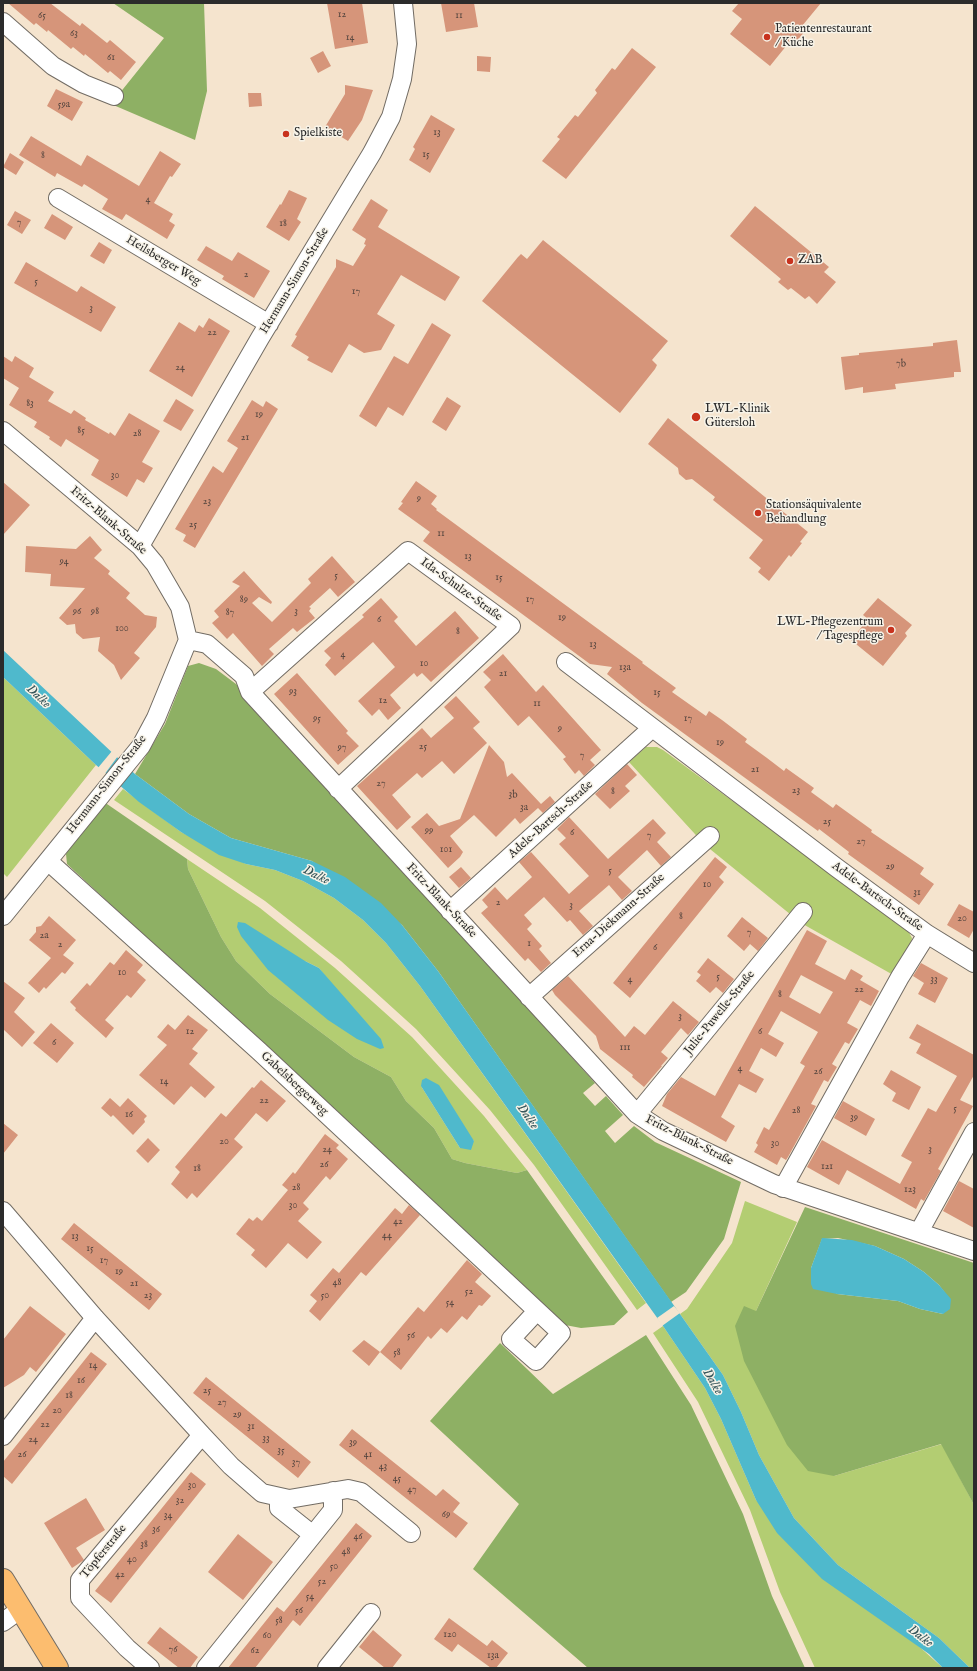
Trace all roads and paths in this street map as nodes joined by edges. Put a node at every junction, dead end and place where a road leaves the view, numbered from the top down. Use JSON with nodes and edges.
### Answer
{"nodes":[{"id":1,"x":403,"y":3,"type":"edge"},
{"id":2,"x":3,"y":22,"type":"edge"},
{"id":3,"x":114,"y":96,"type":"dead end"},
{"id":4,"x":58,"y":198,"type":"dead end"},
{"id":5,"x":269,"y":324,"type":"junction"},
{"id":6,"x":3,"y":431,"type":"edge"},
{"id":7,"x":140,"y":546,"type":"junction"},
{"id":8,"x":188,"y":640,"type":"junction"},
{"id":9,"x":566,"y":662,"type":"dead end"},
{"id":10,"x":250,"y":692,"type":"junction"},
{"id":11,"x":651,"y":728,"type":"junction"},
{"id":12,"x":338,"y":789,"type":"junction"},
{"id":13,"x":710,"y":836,"type":"dead end"},
{"id":14,"x":48,"y":861,"type":"junction"},
{"id":15,"x":9,"y":898,"type":"edge"},
{"id":16,"x":450,"y":911,"type":"junction"},
{"id":17,"x":803,"y":912,"type":"dead end"},
{"id":18,"x":3,"y":916,"type":"edge"},
{"id":19,"x":927,"y":934,"type":"junction"},
{"id":20,"x":974,"y":963,"type":"edge"},
{"id":21,"x":529,"y":996,"type":"junction"},
{"id":22,"x":637,"y":1114,"type":"junction"},
{"id":23,"x":974,"y":1132,"type":"edge"},
{"id":24,"x":783,"y":1188,"type":"junction"},
{"id":25,"x":3,"y":1211,"type":"edge"},
{"id":26,"x":919,"y":1232,"type":"junction"},
{"id":27,"x":974,"y":1251,"type":"edge"},
{"id":28,"x":537,"y":1311,"type":"dead end"},
{"id":29,"x":95,"y":1318,"type":"junction"},
{"id":30,"x":202,"y":1435,"type":"junction"},
{"id":31,"x":3,"y":1436,"type":"edge"},
{"id":32,"x":334,"y":1491,"type":"junction"},
{"id":33,"x":279,"y":1498,"type":"junction"},
{"id":34,"x":411,"y":1533,"type":"dead end"},
{"id":35,"x":313,"y":1535,"type":"junction"},
{"id":36,"x":3,"y":1580,"type":"edge"},
{"id":37,"x":21,"y":1609,"type":"junction"},
{"id":38,"x":371,"y":1613,"type":"dead end"},
{"id":39,"x":3,"y":1622,"type":"edge"},
{"id":40,"x":57,"y":1668,"type":"edge"},
{"id":41,"x":150,"y":1668,"type":"edge"},
{"id":42,"x":206,"y":1668,"type":"edge"},
{"id":43,"x":327,"y":1668,"type":"edge"}],
"edges":[{"from":1,"to":5,"type":"street","name":"Hermann-Simon-Straße"},
{"from":2,"to":3,"type":"street"},
{"from":4,"to":5,"type":"street","name":"Heilsberger Weg"},
{"from":5,"to":7,"type":"street","name":"Hermann-Simon-Straße"},
{"from":6,"to":7,"type":"street","name":"Fritz-Blank-Straße"},
{"from":7,"to":8,"type":"street","name":"Fritz-Blank-Straße"},
{"from":8,"to":10,"type":"street","name":"Fritz-Blank-Straße"},
{"from":8,"to":14,"type":"street","name":"Hermann-Simon-Straße"},
{"from":9,"to":11,"type":"street","name":"Adele-Bartsch-Straße"},
{"from":10,"to":12,"type":"street","name":"Fritz-Blank-Straße"},
{"from":10,"to":12,"type":"street","name":"Ida-Schulze-Straße"},
{"from":11,"to":16,"type":"street","name":"Adele-Bartsch-Straße"},
{"from":11,"to":19,"type":"street","name":"Adele-Bartsch-Straße"},
{"from":12,"to":16,"type":"street","name":"Fritz-Blank-Straße"},
{"from":13,"to":21,"type":"street","name":"Erna-Diekmann-Straße"},
{"from":14,"to":15,"type":"street","name":"Hermann-Simon-Straße"},
{"from":14,"to":28,"type":"street","name":"Gabelsbergerweg"},
{"from":15,"to":18,"type":"street","name":"Hermann-Simon-Straße"},
{"from":16,"to":21,"type":"street","name":"Fritz-Blank-Straße"},
{"from":17,"to":22,"type":"street","name":"Julie-Puwelle-Straße"},
{"from":19,"to":20,"type":"street"},
{"from":19,"to":24,"type":"street","name":"Adele-Bartsch-Straße"},
{"from":21,"to":22,"type":"street","name":"Fritz-Blank-Straße"},
{"from":22,"to":24,"type":"street","name":"Fritz-Blank-Straße"},
{"from":23,"to":26,"type":"street"},
{"from":24,"to":26,"type":"street","name":"Fritz-Blank-Straße"},
{"from":25,"to":29,"type":"street"},
{"from":26,"to":27,"type":"street","name":"Fritz-Blank-Straße"},
{"from":29,"to":30,"type":"street"},
{"from":29,"to":31,"type":"street"},
{"from":30,"to":33,"type":"street"},
{"from":30,"to":41,"type":"street","name":"Töpferstraße"},
{"from":32,"to":33,"type":"street"},
{"from":32,"to":34,"type":"street"},
{"from":32,"to":35,"type":"street"},
{"from":33,"to":35,"type":"street"},
{"from":35,"to":42,"type":"street"},
{"from":36,"to":37,"type":"main road"},
{"from":37,"to":39,"type":"street"},
{"from":37,"to":40,"type":"main road"},
{"from":38,"to":43,"type":"street"}]}
